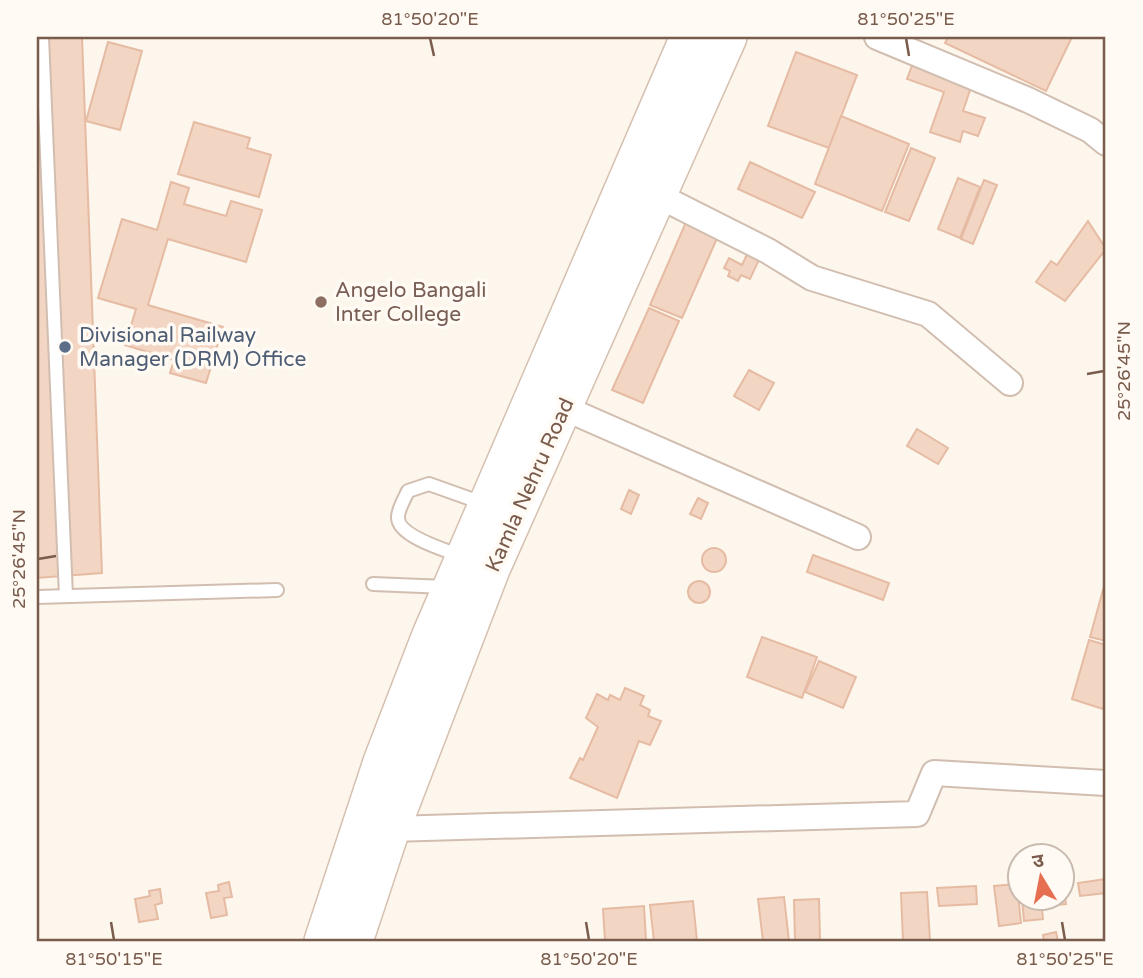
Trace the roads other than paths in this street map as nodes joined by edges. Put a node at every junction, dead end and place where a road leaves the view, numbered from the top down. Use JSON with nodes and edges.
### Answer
{"nodes":[{"id":1,"x":42,"y":37,"type":"edge"},
{"id":2,"x":690,"y":37,"type":"edge"},
{"id":3,"x":728,"y":37,"type":"edge"},
{"id":4,"x":877,"y":37,"type":"edge"},
{"id":5,"x":40,"y":60,"type":"edge"},
{"id":6,"x":1106,"y":143,"type":"edge"},
{"id":7,"x":659,"y":196,"type":"junction"},
{"id":8,"x":1010,"y":383,"type":"dead end"},
{"id":9,"x":564,"y":408,"type":"junction"},
{"id":10,"x":489,"y":506,"type":"junction"},
{"id":11,"x":858,"y":537,"type":"dead end"},
{"id":12,"x":472,"y":568,"type":"junction"},
{"id":13,"x":373,"y":584,"type":"dead end"},
{"id":14,"x":277,"y":590,"type":"dead end"},
{"id":15,"x":66,"y":596,"type":"junction"},
{"id":16,"x":37,"y":597,"type":"edge"},
{"id":17,"x":445,"y":641,"type":"junction"},
{"id":18,"x":1106,"y":783,"type":"edge"},
{"id":19,"x":391,"y":829,"type":"junction"},
{"id":20,"x":323,"y":941,"type":"edge"},
{"id":21,"x":354,"y":941,"type":"edge"}],
"edges":[{"from":1,"to":5,"type":"lane"},
{"from":2,"to":10,"type":"main road","name":"Kamla Nehru Road"},
{"from":3,"to":7,"type":"main road","name":"Kamla Nehru Road"},
{"from":4,"to":6,"type":"street"},
{"from":5,"to":15,"type":"lane"},
{"from":7,"to":8,"type":"street"},
{"from":7,"to":9,"type":"main road","name":"Kamla Nehru Road"},
{"from":9,"to":11,"type":"street"},
{"from":9,"to":12,"type":"main road","name":"Kamla Nehru Road"},
{"from":10,"to":12,"type":"main road","name":"Kamla Nehru Road"},
{"from":10,"to":12,"type":"lane"},
{"from":12,"to":13,"type":"lane"},
{"from":12,"to":17,"type":"main road","name":"Kamla Nehru Road"},
{"from":14,"to":15,"type":"lane"},
{"from":15,"to":16,"type":"lane"},
{"from":17,"to":19,"type":"main road","name":"Kamla Nehru Road"},
{"from":17,"to":20,"type":"main road","name":"Kamla Nehru Road"},
{"from":18,"to":19,"type":"street"},
{"from":19,"to":21,"type":"main road","name":"Kamla Nehru Road"}]}
